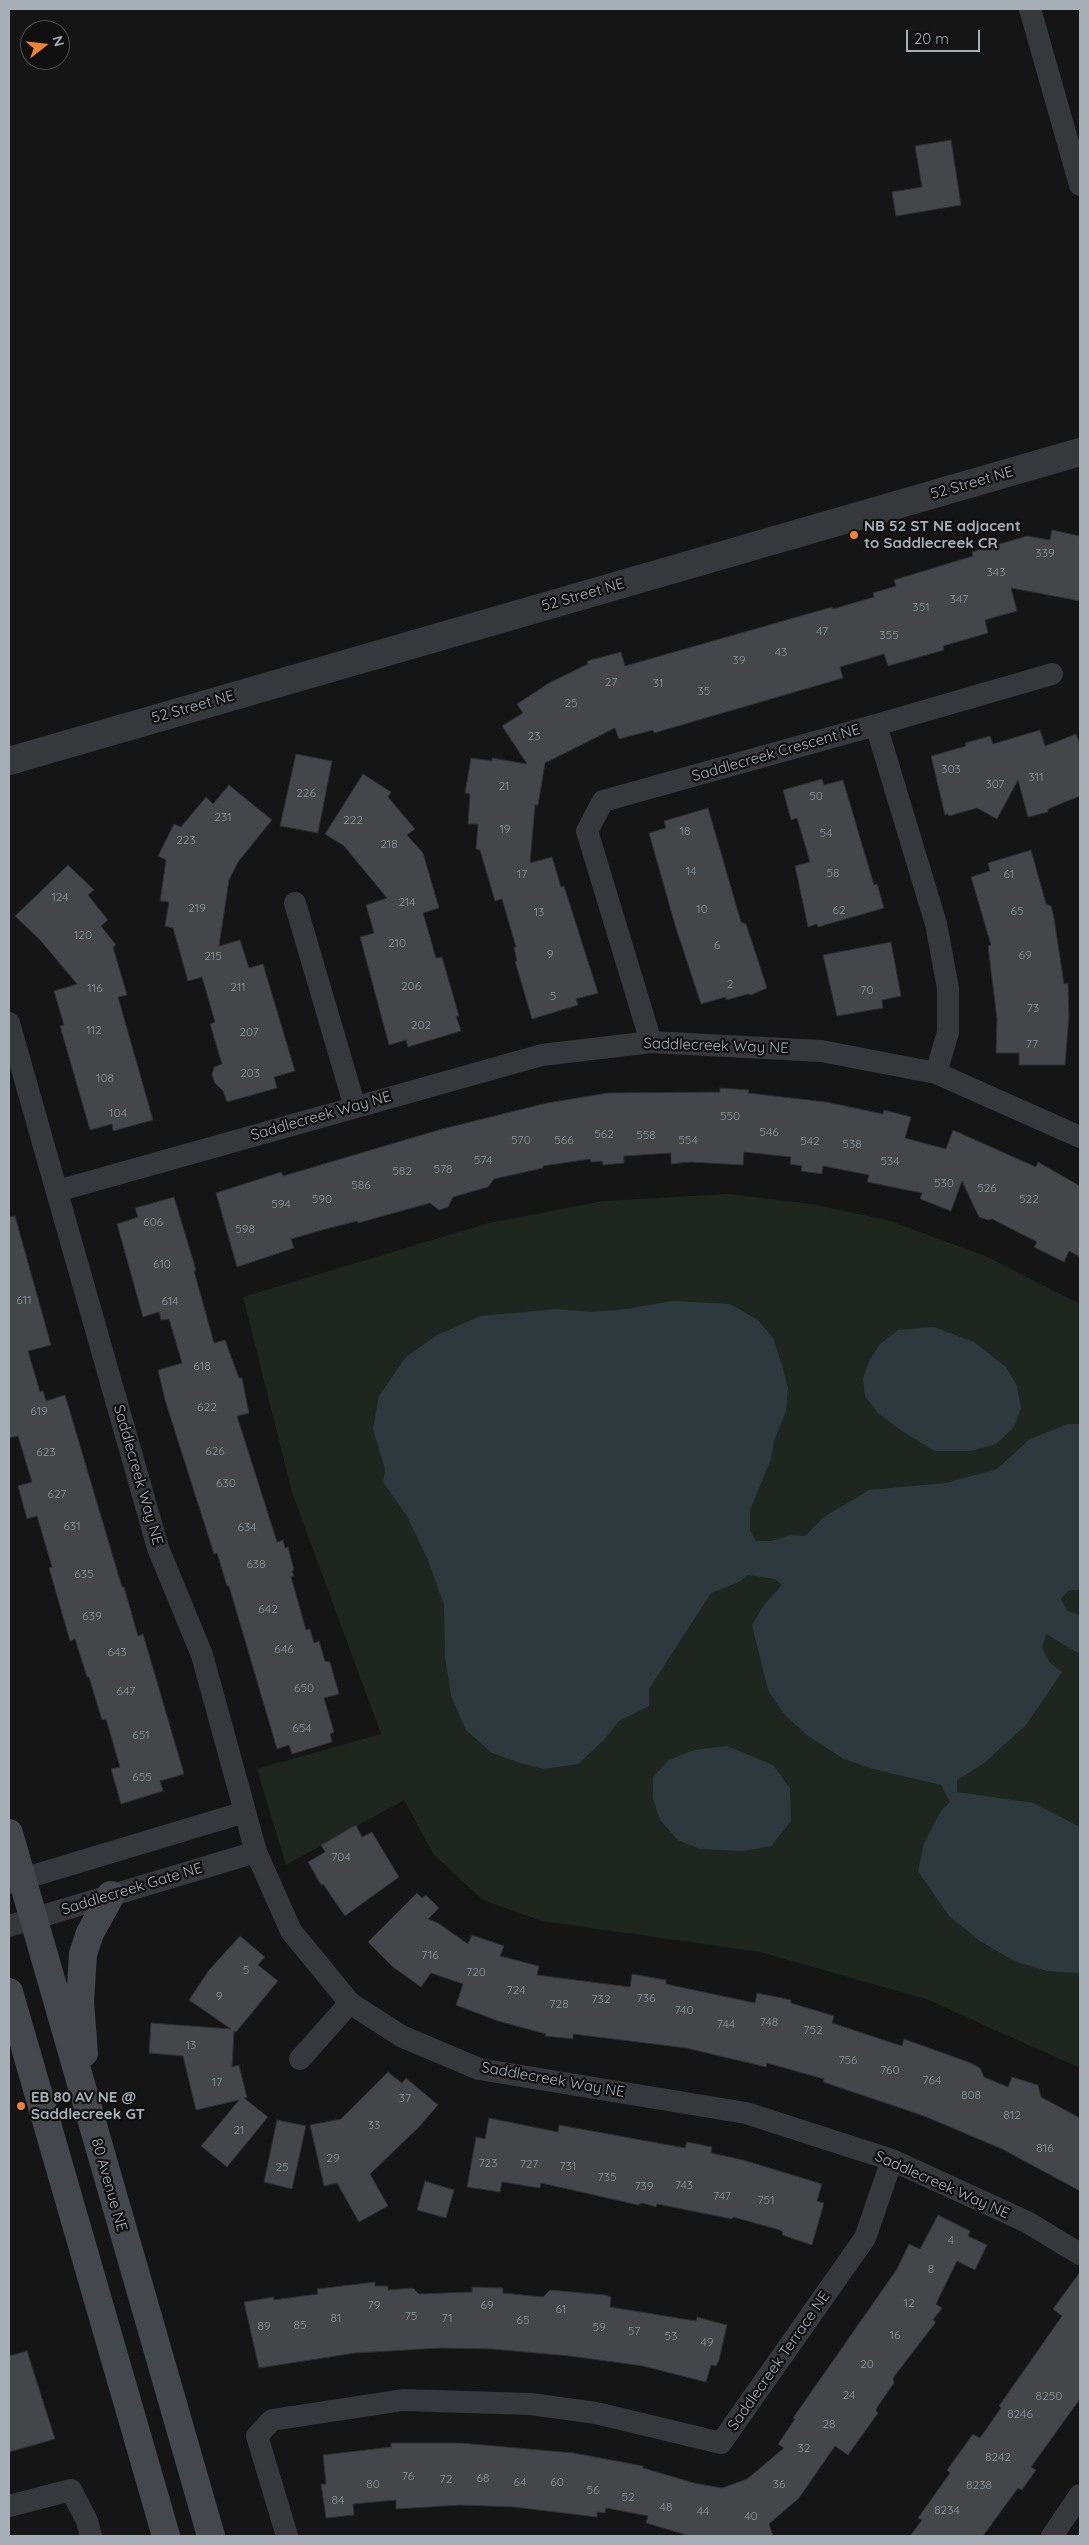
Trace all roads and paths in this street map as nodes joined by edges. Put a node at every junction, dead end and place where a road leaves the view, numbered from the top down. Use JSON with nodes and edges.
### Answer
{"nodes":[{"id":1,"x":1030,"y":9,"type":"edge"},
{"id":2,"x":1080,"y":185,"type":"edge"},
{"id":3,"x":1080,"y":452,"type":"edge"},
{"id":4,"x":1052,"y":674,"type":"dead end"},
{"id":5,"x":876,"y":725,"type":"junction"},
{"id":6,"x":85,"y":738,"type":"junction"},
{"id":7,"x":9,"y":746,"type":"edge"},
{"id":8,"x":9,"y":761,"type":"edge"},
{"id":9,"x":295,"y":903,"type":"dead end"},
{"id":10,"x":9,"y":1024,"type":"edge"},
{"id":11,"x":651,"y":1042,"type":"junction"},
{"id":12,"x":936,"y":1073,"type":"junction"},
{"id":13,"x":355,"y":1107,"type":"junction"},
{"id":14,"x":1080,"y":1137,"type":"edge"},
{"id":15,"x":57,"y":1191,"type":"junction"},
{"id":16,"x":245,"y":1812,"type":"junction"},
{"id":17,"x":9,"y":1833,"type":"edge"},
{"id":18,"x":256,"y":1852,"type":"junction"},
{"id":19,"x":15,"y":1881,"type":"edge"},
{"id":20,"x":111,"y":1895,"type":"junction"},
{"id":21,"x":21,"y":1922,"type":"edge"},
{"id":22,"x":9,"y":1992,"type":"edge"},
{"id":23,"x":350,"y":2003,"type":"junction"},
{"id":24,"x":300,"y":2059,"type":"dead end"},
{"id":25,"x":88,"y":2112,"type":"junction"},
{"id":26,"x":892,"y":2160,"type":"junction"},
{"id":27,"x":1080,"y":2254,"type":"edge"},
{"id":28,"x":1080,"y":2495,"type":"edge"},
{"id":29,"x":9,"y":2506,"type":"edge"},
{"id":30,"x":91,"y":2536,"type":"edge"},
{"id":31,"x":166,"y":2536,"type":"edge"},
{"id":32,"x":211,"y":2536,"type":"edge"},
{"id":33,"x":287,"y":2536,"type":"edge"},
{"id":34,"x":1052,"y":2536,"type":"edge"}],
"edges":[{"from":1,"to":2,"type":"street"},
{"from":3,"to":6,"type":"street","name":"52 Street NE"},
{"from":4,"to":5,"type":"street"},
{"from":5,"to":11,"type":"street","name":"Saddlecreek Crescent NE"},
{"from":5,"to":12,"type":"street","name":"Saddlecreek Crescent NE"},
{"from":6,"to":7,"type":"street","name":"52 Street NE"},
{"from":6,"to":8,"type":"street","name":"52 Street NE"},
{"from":9,"to":13,"type":"street"},
{"from":10,"to":15,"type":"street"},
{"from":11,"to":12,"type":"street","name":"Saddlecreek Way NE"},
{"from":11,"to":13,"type":"street","name":"Saddlecreek Way NE"},
{"from":12,"to":14,"type":"street","name":"Saddlecreek Way NE"},
{"from":13,"to":15,"type":"street","name":"Saddlecreek Way NE"},
{"from":15,"to":16,"type":"street","name":"Saddlecreek Way NE"},
{"from":16,"to":18,"type":"street","name":"Saddlecreek Way NE"},
{"from":16,"to":19,"type":"street"},
{"from":17,"to":19,"type":"main road","name":"80 Avenue NE"},
{"from":18,"to":20,"type":"street","name":"Saddlecreek Gate NE"},
{"from":18,"to":23,"type":"street","name":"Saddlecreek Way NE"},
{"from":19,"to":21,"type":"main road","name":"80 Avenue NE"},
{"from":20,"to":21,"type":"street","name":"Saddlecreek Gate NE"},
{"from":20,"to":25,"type":"main road"},
{"from":21,"to":25,"type":"main road","name":"80 Avenue NE"},
{"from":22,"to":31,"type":"main road"},
{"from":23,"to":24,"type":"street"},
{"from":23,"to":26,"type":"street","name":"Saddlecreek Way NE"},
{"from":25,"to":32,"type":"main road","name":"80 Avenue NE"},
{"from":26,"to":27,"type":"street","name":"Saddlecreek Way NE"},
{"from":26,"to":33,"type":"street","name":"Saddlecreek Terrace NE"},
{"from":28,"to":34,"type":"street"},
{"from":29,"to":30,"type":"street"}]}
